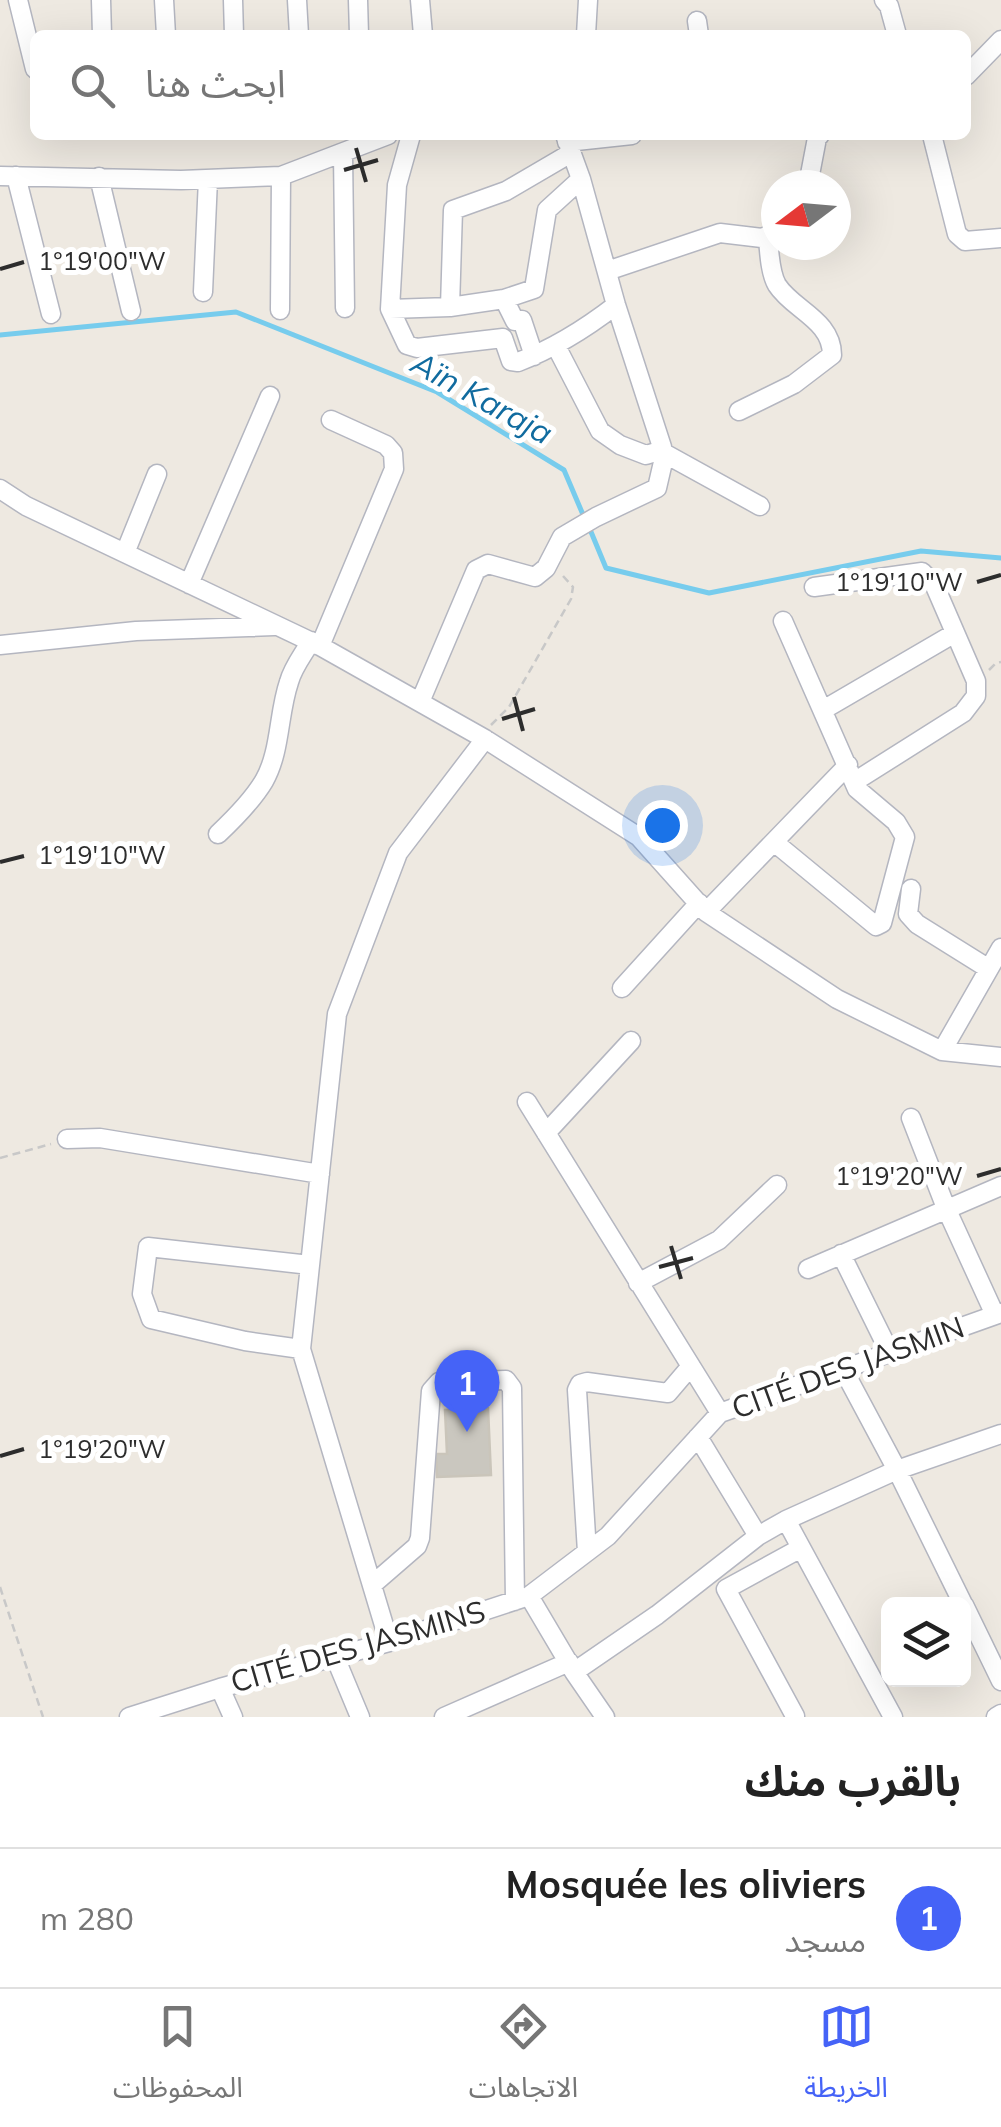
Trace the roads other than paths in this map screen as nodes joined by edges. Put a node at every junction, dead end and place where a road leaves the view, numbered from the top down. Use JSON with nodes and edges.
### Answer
{"nodes":[{"id":1,"x":18,"y":0,"type":"edge"},
{"id":2,"x":100,"y":0,"type":"edge"},
{"id":3,"x":164,"y":0,"type":"edge"},
{"id":4,"x":233,"y":0,"type":"edge"},
{"id":5,"x":297,"y":0,"type":"edge"},
{"id":6,"x":358,"y":0,"type":"edge"},
{"id":7,"x":420,"y":0,"type":"edge"},
{"id":8,"x":588,"y":0,"type":"edge"},
{"id":9,"x":884,"y":0,"type":"edge"},
{"id":10,"x":102,"y":30,"type":"edge"},
{"id":11,"x":166,"y":30,"type":"edge"},
{"id":12,"x":234,"y":30,"type":"edge"},
{"id":13,"x":299,"y":30,"type":"edge"},
{"id":14,"x":359,"y":30,"type":"edge"},
{"id":15,"x":422,"y":30,"type":"edge"},
{"id":16,"x":586,"y":30,"type":"edge"},
{"id":17,"x":896,"y":30,"type":"edge"},
{"id":18,"x":1001,"y":40,"type":"edge"},
{"id":19,"x":30,"y":49,"type":"edge"},
{"id":20,"x":971,"y":71,"type":"edge"},
{"id":21,"x":366,"y":140,"type":"edge"},
{"id":22,"x":410,"y":140,"type":"edge"},
{"id":23,"x":596,"y":140,"type":"edge"},
{"id":24,"x":817,"y":140,"type":"edge"},
{"id":25,"x":933,"y":140,"type":"edge"},
{"id":26,"x":568,"y":144,"type":"edge"},
{"id":27,"x":343,"y":154,"type":"junction"},
{"id":28,"x":811,"y":170,"type":"edge"},
{"id":29,"x":8,"y":176,"type":"edge"},
{"id":30,"x":99,"y":176,"type":"junction"},
{"id":31,"x":282,"y":176,"type":"junction"},
{"id":32,"x":208,"y":179,"type":"junction"},
{"id":33,"x":581,"y":180,"type":"junction"},
{"id":34,"x":761,"y":235,"type":"edge"},
{"id":35,"x":1001,"y":238,"type":"edge"},
{"id":36,"x":774,"y":260,"type":"edge"},
{"id":37,"x":607,"y":271,"type":"junction"},
{"id":38,"x":204,"y":292,"type":"dead end"},
{"id":39,"x":504,"y":299,"type":"junction"},
{"id":40,"x":616,"y":305,"type":"junction"},
{"id":41,"x":450,"y":307,"type":"junction"},
{"id":42,"x":345,"y":308,"type":"dead end"},
{"id":43,"x":390,"y":309,"type":"junction"},
{"id":44,"x":280,"y":310,"type":"dead end"},
{"id":45,"x":131,"y":311,"type":"dead end"},
{"id":46,"x":51,"y":314,"type":"dead end"},
{"id":47,"x":556,"y":346,"type":"junction"},
{"id":48,"x":534,"y":356,"type":"junction"},
{"id":49,"x":270,"y":396,"type":"dead end"},
{"id":50,"x":738,"y":411,"type":"dead end"},
{"id":51,"x":331,"y":420,"type":"dead end"},
{"id":52,"x":662,"y":450,"type":"junction"},
{"id":53,"x":157,"y":474,"type":"dead end"},
{"id":54,"x":0,"y":489,"type":"edge"},
{"id":55,"x":760,"y":506,"type":"dead end"},
{"id":56,"x":125,"y":553,"type":"junction"},
{"id":57,"x":190,"y":584,"type":"junction"},
{"id":58,"x":814,"y":587,"type":"dead end"},
{"id":59,"x":783,"y":621,"type":"dead end"},
{"id":60,"x":279,"y":626,"type":"junction"},
{"id":61,"x":955,"y":633,"type":"junction"},
{"id":62,"x":316,"y":644,"type":"junction"},
{"id":63,"x":0,"y":645,"type":"edge"},
{"id":64,"x":420,"y":702,"type":"junction"},
{"id":65,"x":823,"y":710,"type":"junction"},
{"id":66,"x":482,"y":738,"type":"junction"},
{"id":67,"x":851,"y":774,"type":"junction"},
{"id":68,"x":218,"y":834,"type":"dead end"},
{"id":69,"x":774,"y":842,"type":"junction"},
{"id":70,"x":911,"y":889,"type":"dead end"},
{"id":71,"x":702,"y":908,"type":"junction"},
{"id":72,"x":1001,"y":948,"type":"edge"},
{"id":73,"x":989,"y":970,"type":"junction"},
{"id":74,"x":622,"y":988,"type":"dead end"},
{"id":75,"x":631,"y":1041,"type":"dead end"},
{"id":76,"x":942,"y":1051,"type":"junction"},
{"id":77,"x":1001,"y":1057,"type":"edge"},
{"id":78,"x":526,"y":1102,"type":"dead end"},
{"id":79,"x":911,"y":1118,"type":"dead end"},
{"id":80,"x":546,"y":1133,"type":"junction"},
{"id":81,"x":67,"y":1139,"type":"road end"},
{"id":82,"x":320,"y":1174,"type":"junction"},
{"id":83,"x":778,"y":1185,"type":"dead end"},
{"id":84,"x":1001,"y":1186,"type":"edge"},
{"id":85,"x":946,"y":1208,"type":"junction"},
{"id":86,"x":841,"y":1254,"type":"junction"},
{"id":87,"x":310,"y":1265,"type":"junction"},
{"id":88,"x":808,"y":1268,"type":"dead end"},
{"id":89,"x":638,"y":1283,"type":"junction"},
{"id":90,"x":998,"y":1314,"type":"edge"},
{"id":91,"x":301,"y":1349,"type":"junction"},
{"id":92,"x":890,"y":1352,"type":"junction"},
{"id":93,"x":691,"y":1366,"type":"junction"},
{"id":94,"x":843,"y":1369,"type":"junction"},
{"id":95,"x":720,"y":1413,"type":"junction"},
{"id":96,"x":1001,"y":1434,"type":"edge"},
{"id":97,"x":698,"y":1437,"type":"junction"},
{"id":98,"x":897,"y":1470,"type":"junction"},
{"id":99,"x":786,"y":1520,"type":"junction"},
{"id":100,"x":758,"y":1536,"type":"junction"},
{"id":101,"x":802,"y":1548,"type":"junction"},
{"id":102,"x":587,"y":1552,"type":"junction"},
{"id":103,"x":372,"y":1585,"type":"junction"},
{"id":104,"x":959,"y":1597,"type":"edge"},
{"id":105,"x":522,"y":1598,"type":"junction"},
{"id":106,"x":971,"y":1621,"type":"edge"},
{"id":107,"x":389,"y":1642,"type":"junction"},
{"id":108,"x":335,"y":1658,"type":"junction"},
{"id":109,"x":571,"y":1667,"type":"junction"},
{"id":110,"x":1001,"y":1681,"type":"edge"},
{"id":111,"x":220,"y":1688,"type":"junction"},
{"id":112,"x":795,"y":1716,"type":"edge"},
{"id":113,"x":130,"y":1717,"type":"edge"},
{"id":114,"x":233,"y":1717,"type":"edge"},
{"id":115,"x":360,"y":1717,"type":"edge"},
{"id":116,"x":444,"y":1717,"type":"edge"},
{"id":117,"x":605,"y":1717,"type":"edge"},
{"id":118,"x":893,"y":1717,"type":"edge"}],
"edges":[{"from":1,"to":19,"type":"street"},
{"from":2,"to":10,"type":"street"},
{"from":3,"to":11,"type":"street"},
{"from":4,"to":12,"type":"street"},
{"from":5,"to":13,"type":"street"},
{"from":6,"to":14,"type":"street"},
{"from":7,"to":15,"type":"street"},
{"from":8,"to":16,"type":"street"},
{"from":9,"to":17,"type":"street"},
{"from":18,"to":20,"type":"street"},
{"from":21,"to":27,"type":"street"},
{"from":22,"to":43,"type":"street"},
{"from":23,"to":26,"type":"street"},
{"from":24,"to":28,"type":"street"},
{"from":25,"to":35,"type":"street"},
{"from":26,"to":33,"type":"street"},
{"from":26,"to":41,"type":"street"},
{"from":27,"to":31,"type":"street"},
{"from":27,"to":42,"type":"street"},
{"from":29,"to":30,"type":"street"},
{"from":29,"to":46,"type":"street"},
{"from":30,"to":32,"type":"street"},
{"from":30,"to":45,"type":"street"},
{"from":31,"to":32,"type":"street"},
{"from":31,"to":44,"type":"street"},
{"from":32,"to":38,"type":"street"},
{"from":33,"to":37,"type":"street"},
{"from":33,"to":39,"type":"street"},
{"from":34,"to":37,"type":"street"},
{"from":36,"to":50,"type":"street"},
{"from":37,"to":40,"type":"street"},
{"from":39,"to":41,"type":"street"},
{"from":39,"to":48,"type":"street"},
{"from":40,"to":47,"type":"street"},
{"from":40,"to":52,"type":"street"},
{"from":41,"to":43,"type":"street"},
{"from":43,"to":48,"type":"street"},
{"from":47,"to":48,"type":"street"},
{"from":47,"to":52,"type":"street"},
{"from":49,"to":57,"type":"street"},
{"from":51,"to":62,"type":"street"},
{"from":52,"to":55,"type":"street"},
{"from":52,"to":64,"type":"street"},
{"from":53,"to":56,"type":"street"},
{"from":54,"to":56,"type":"street"},
{"from":56,"to":57,"type":"street"},
{"from":57,"to":60,"type":"street"},
{"from":58,"to":61,"type":"street"},
{"from":59,"to":65,"type":"street"},
{"from":60,"to":62,"type":"street"},
{"from":60,"to":63,"type":"street"},
{"from":61,"to":65,"type":"street"},
{"from":61,"to":67,"type":"street"},
{"from":62,"to":64,"type":"street"},
{"from":62,"to":68,"type":"street"},
{"from":64,"to":66,"type":"street"},
{"from":65,"to":67,"type":"street"},
{"from":66,"to":71,"type":"street"},
{"from":66,"to":82,"type":"street"},
{"from":67,"to":69,"type":"street"},
{"from":67,"to":69,"type":"street"},
{"from":69,"to":71,"type":"street"},
{"from":70,"to":73,"type":"street"},
{"from":71,"to":74,"type":"street"},
{"from":71,"to":76,"type":"street"},
{"from":72,"to":73,"type":"street"},
{"from":73,"to":76,"type":"street"},
{"from":75,"to":80,"type":"street"},
{"from":76,"to":77,"type":"street"},
{"from":78,"to":80,"type":"street"},
{"from":79,"to":85,"type":"street"},
{"from":80,"to":89,"type":"street"},
{"from":81,"to":82,"type":"street"},
{"from":82,"to":87,"type":"street"},
{"from":83,"to":89,"type":"street"},
{"from":84,"to":85,"type":"street"},
{"from":85,"to":86,"type":"street"},
{"from":85,"to":90,"type":"street"},
{"from":86,"to":88,"type":"street"},
{"from":86,"to":92,"type":"street"},
{"from":87,"to":91,"type":"street"},
{"from":87,"to":91,"type":"street"},
{"from":89,"to":93,"type":"street"},
{"from":90,"to":92,"type":"street","name":"CITÉ DES JASMIN"},
{"from":91,"to":103,"type":"street"},
{"from":92,"to":94,"type":"street","name":"CITÉ DES JASMIN"},
{"from":93,"to":95,"type":"street"},
{"from":93,"to":102,"type":"street"},
{"from":94,"to":95,"type":"street","name":"CITÉ DES JASMIN"},
{"from":94,"to":98,"type":"street"},
{"from":95,"to":97,"type":"street","name":"CITÉ DES JASMIN"},
{"from":96,"to":98,"type":"street"},
{"from":97,"to":100,"type":"street"},
{"from":97,"to":102,"type":"street","name":"CITÉ DES JASMIN"},
{"from":98,"to":99,"type":"street"},
{"from":98,"to":104,"type":"street"},
{"from":99,"to":100,"type":"street"},
{"from":99,"to":101,"type":"street"},
{"from":100,"to":109,"type":"street"},
{"from":101,"to":112,"type":"street"},
{"from":101,"to":118,"type":"street"},
{"from":102,"to":105,"type":"street","name":"CITÉ DES JASMIN"},
{"from":103,"to":105,"type":"street"},
{"from":103,"to":107,"type":"street"},
{"from":105,"to":107,"type":"street","name":"CITÉ DES JASMINS"},
{"from":105,"to":109,"type":"street"},
{"from":106,"to":110,"type":"street"},
{"from":107,"to":108,"type":"street","name":"CITÉ DES JASMINS"},
{"from":108,"to":111,"type":"street","name":"CITÉ DES JASMINS"},
{"from":108,"to":115,"type":"street"},
{"from":109,"to":116,"type":"street"},
{"from":109,"to":117,"type":"street"},
{"from":111,"to":113,"type":"street","name":"CITÉ DES JASMINS"},
{"from":111,"to":114,"type":"street"}]}
